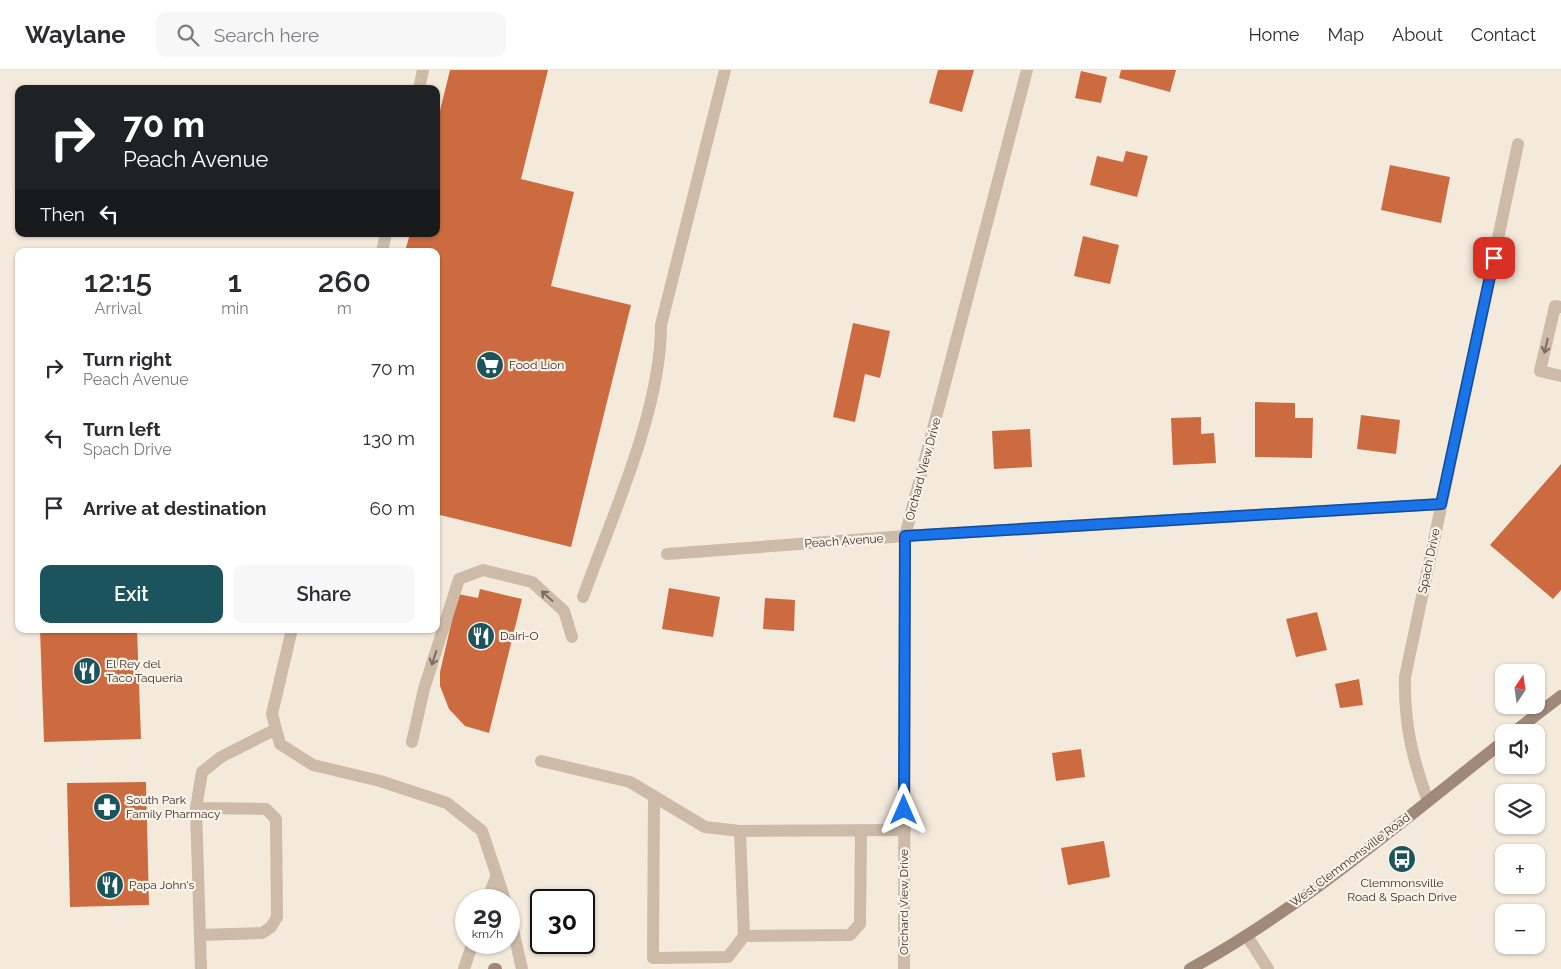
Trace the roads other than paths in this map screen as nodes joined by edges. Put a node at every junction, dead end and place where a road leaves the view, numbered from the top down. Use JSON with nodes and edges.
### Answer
{"nodes":[{"id":1,"x":423,"y":70,"type":"edge"},
{"id":2,"x":725,"y":70,"type":"edge"},
{"id":3,"x":1027,"y":70,"type":"edge"},
{"id":4,"x":420,"y":85,"type":"edge"},
{"id":5,"x":1518,"y":144,"type":"dead end"},
{"id":6,"x":1561,"y":307,"type":"edge"},
{"id":7,"x":1561,"y":376,"type":"edge"},
{"id":8,"x":1441,"y":504,"type":"junction"},
{"id":9,"x":905,"y":536,"type":"junction"},
{"id":10,"x":667,"y":554,"type":"dead end"},
{"id":11,"x":583,"y":597,"type":"dead end"},
{"id":12,"x":291,"y":633,"type":"edge"},
{"id":13,"x":572,"y":636,"type":"dead end"},
{"id":14,"x":1561,"y":696,"type":"edge"},
{"id":15,"x":1524,"y":724,"type":"edge"},
{"id":16,"x":276,"y":729,"type":"junction"},
{"id":17,"x":412,"y":742,"type":"dead end"},
{"id":18,"x":1495,"y":748,"type":"edge"},
{"id":19,"x":541,"y":761,"type":"dead end"},
{"id":20,"x":654,"y":796,"type":"junction"},
{"id":21,"x":1428,"y":801,"type":"junction"},
{"id":22,"x":196,"y":808,"type":"junction"},
{"id":23,"x":861,"y":830,"type":"junction"},
{"id":24,"x":904,"y":830,"type":"junction"},
{"id":25,"x":740,"y":831,"type":"junction"},
{"id":26,"x":496,"y":875,"type":"junction"},
{"id":27,"x":491,"y":889,"type":"edge"},
{"id":28,"x":501,"y":889,"type":"edge"},
{"id":29,"x":200,"y":935,"type":"junction"},
{"id":30,"x":744,"y":936,"type":"junction"},
{"id":31,"x":1247,"y":936,"type":"junction"},
{"id":32,"x":469,"y":954,"type":"edge"},
{"id":33,"x":519,"y":954,"type":"edge"},
{"id":34,"x":201,"y":969,"type":"edge"},
{"id":35,"x":464,"y":969,"type":"edge"},
{"id":36,"x":522,"y":969,"type":"edge"},
{"id":37,"x":904,"y":969,"type":"edge"},
{"id":38,"x":1190,"y":969,"type":"edge"},
{"id":39,"x":1268,"y":969,"type":"edge"}],
"edges":[{"from":1,"to":4,"type":"street"},
{"from":2,"to":11,"type":"street"},
{"from":3,"to":9,"type":"street","name":"Orchard View Drive"},
{"from":5,"to":8,"type":"street","name":"Spach Drive"},
{"from":6,"to":7,"type":"street","one_way":true},
{"from":8,"to":9,"type":"street","name":"Peach Avenue"},
{"from":8,"to":21,"type":"street","name":"Spach Drive"},
{"from":9,"to":10,"type":"street","name":"Peach Avenue"},
{"from":9,"to":24,"type":"street","name":"Orchard View Drive"},
{"from":12,"to":16,"type":"street"},
{"from":13,"to":17,"type":"street","one_way":true},
{"from":14,"to":15,"type":"main road"},
{"from":16,"to":22,"type":"street"},
{"from":16,"to":26,"type":"street"},
{"from":18,"to":21,"type":"main road","name":"West Clemmonsville Road"},
{"from":19,"to":20,"type":"street"},
{"from":20,"to":25,"type":"street"},
{"from":20,"to":30,"type":"street"},
{"from":21,"to":31,"type":"main road","name":"West Clemmonsville Road"},
{"from":22,"to":29,"type":"street"},
{"from":22,"to":29,"type":"street"},
{"from":23,"to":24,"type":"street"},
{"from":23,"to":25,"type":"street"},
{"from":23,"to":30,"type":"street"},
{"from":24,"to":37,"type":"street","name":"Orchard View Drive"},
{"from":25,"to":30,"type":"street"},
{"from":26,"to":27,"type":"street"},
{"from":26,"to":28,"type":"street"},
{"from":29,"to":34,"type":"street"},
{"from":31,"to":38,"type":"main road","name":"West Clemmonsville Road"},
{"from":31,"to":39,"type":"street"},
{"from":32,"to":35,"type":"street"},
{"from":33,"to":36,"type":"street"}]}
